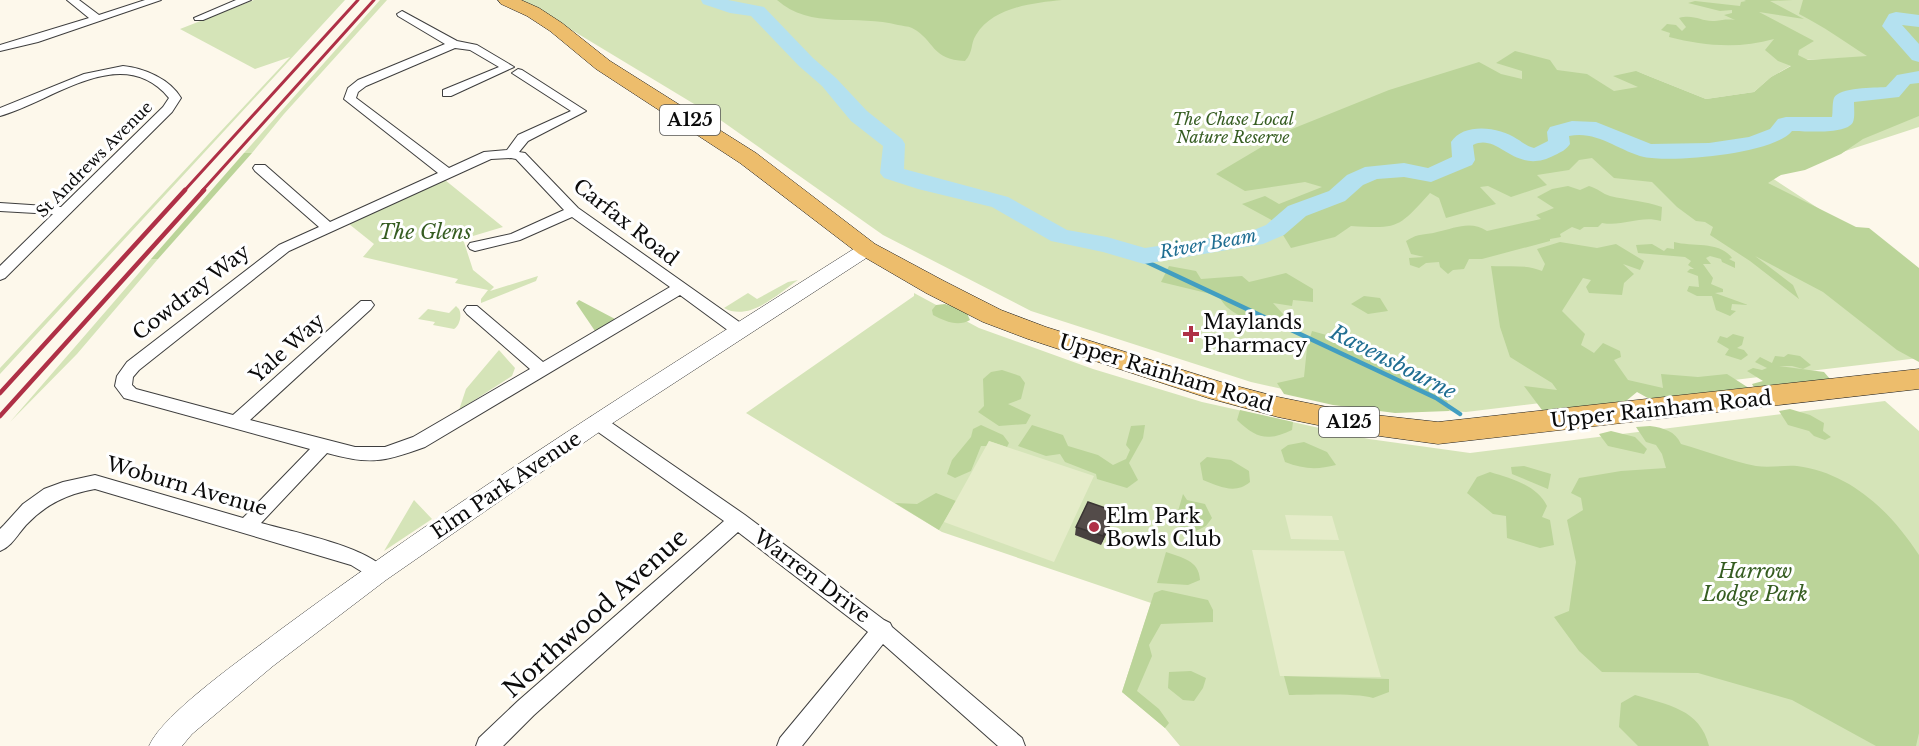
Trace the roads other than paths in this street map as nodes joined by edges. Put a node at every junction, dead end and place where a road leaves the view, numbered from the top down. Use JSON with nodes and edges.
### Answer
{"nodes":[{"id":1,"x":72,"y":0,"type":"edge"},
{"id":2,"x":156,"y":0,"type":"edge"},
{"id":3,"x":246,"y":0,"type":"edge"},
{"id":4,"x":507,"y":0,"type":"edge"},
{"id":5,"x":402,"y":14,"type":"dead end"},
{"id":6,"x":199,"y":18,"type":"dead end"},
{"id":7,"x":97,"y":19,"type":"junction"},
{"id":8,"x":454,"y":44,"type":"junction"},
{"id":9,"x":0,"y":48,"type":"edge"},
{"id":10,"x":518,"y":73,"type":"dead end"},
{"id":11,"x":447,"y":93,"type":"dead end"},
{"id":12,"x":0,"y":112,"type":"edge"},
{"id":13,"x":511,"y":154,"type":"junction"},
{"id":14,"x":260,"y":168,"type":"dead end"},
{"id":15,"x":447,"y":173,"type":"junction"},
{"id":16,"x":0,"y":207,"type":"edge"},
{"id":17,"x":66,"y":211,"type":"junction"},
{"id":18,"x":573,"y":211,"type":"junction"},
{"id":19,"x":328,"y":226,"type":"junction"},
{"id":20,"x":475,"y":246,"type":"dead end"},
{"id":21,"x":867,"y":249,"type":"junction"},
{"id":22,"x":0,"y":275,"type":"edge"},
{"id":23,"x":680,"y":288,"type":"junction"},
{"id":24,"x":366,"y":305,"type":"dead end"},
{"id":25,"x":472,"y":310,"type":"dead end"},
{"id":26,"x":739,"y":330,"type":"junction"},
{"id":27,"x":542,"y":370,"type":"junction"},
{"id":28,"x":1919,"y":379,"type":"edge"},
{"id":29,"x":236,"y":422,"type":"junction"},
{"id":30,"x":597,"y":423,"type":"junction"},
{"id":31,"x":324,"y":445,"type":"junction"},
{"id":32,"x":738,"y":520,"type":"junction"},
{"id":33,"x":247,"y":526,"type":"junction"},
{"id":34,"x":0,"y":543,"type":"edge"},
{"id":35,"x":377,"y":573,"type":"junction"},
{"id":36,"x":883,"y":629,"type":"junction"},
{"id":37,"x":163,"y":746,"type":"edge"},
{"id":38,"x":487,"y":746,"type":"edge"},
{"id":39,"x":788,"y":746,"type":"edge"},
{"id":40,"x":1014,"y":746,"type":"edge"}],
"edges":[{"from":1,"to":7,"type":"street"},
{"from":2,"to":7,"type":"street"},
{"from":3,"to":6,"type":"street"},
{"from":4,"to":21,"type":"main road","name":"Upper Rainham Road","number":"A125"},
{"from":5,"to":8,"type":"street"},
{"from":7,"to":9,"type":"street"},
{"from":8,"to":11,"type":"street"},
{"from":8,"to":15,"type":"street"},
{"from":10,"to":13,"type":"street"},
{"from":12,"to":17,"type":"street","name":"St Andrews Avenue"},
{"from":13,"to":15,"type":"street","name":"Cowdray Way"},
{"from":13,"to":18,"type":"street","name":"Carfax Road"},
{"from":14,"to":19,"type":"street"},
{"from":15,"to":19,"type":"street","name":"Cowdray Way"},
{"from":16,"to":17,"type":"street"},
{"from":17,"to":22,"type":"street","name":"St Andrews Avenue"},
{"from":18,"to":20,"type":"street"},
{"from":18,"to":23,"type":"street","name":"Carfax Road"},
{"from":19,"to":29,"type":"street","name":"Cowdray Way"},
{"from":21,"to":26,"type":"street","name":"Elm Park Avenue"},
{"from":21,"to":28,"type":"main road","name":"Upper Rainham Road","number":"A125"},
{"from":23,"to":26,"type":"street","name":"Carfax Road"},
{"from":23,"to":27,"type":"street","name":"Cowdray Way"},
{"from":24,"to":29,"type":"street","name":"Yale Way"},
{"from":25,"to":27,"type":"street"},
{"from":26,"to":30,"type":"street","name":"Elm Park Avenue"},
{"from":27,"to":31,"type":"street","name":"Cowdray Way"},
{"from":29,"to":31,"type":"street","name":"Cowdray Way"},
{"from":30,"to":32,"type":"street","name":"Warren Drive"},
{"from":30,"to":35,"type":"street","name":"Elm Park Avenue"},
{"from":31,"to":33,"type":"street"},
{"from":32,"to":36,"type":"street","name":"Warren Drive"},
{"from":32,"to":38,"type":"street","name":"Northwood Avenue"},
{"from":33,"to":34,"type":"street","name":"Woburn Avenue"},
{"from":33,"to":35,"type":"street","name":"Woburn Avenue"},
{"from":35,"to":37,"type":"street","name":"Elm Park Avenue"},
{"from":36,"to":39,"type":"street"},
{"from":36,"to":40,"type":"street","name":"Warren Drive"}]}
